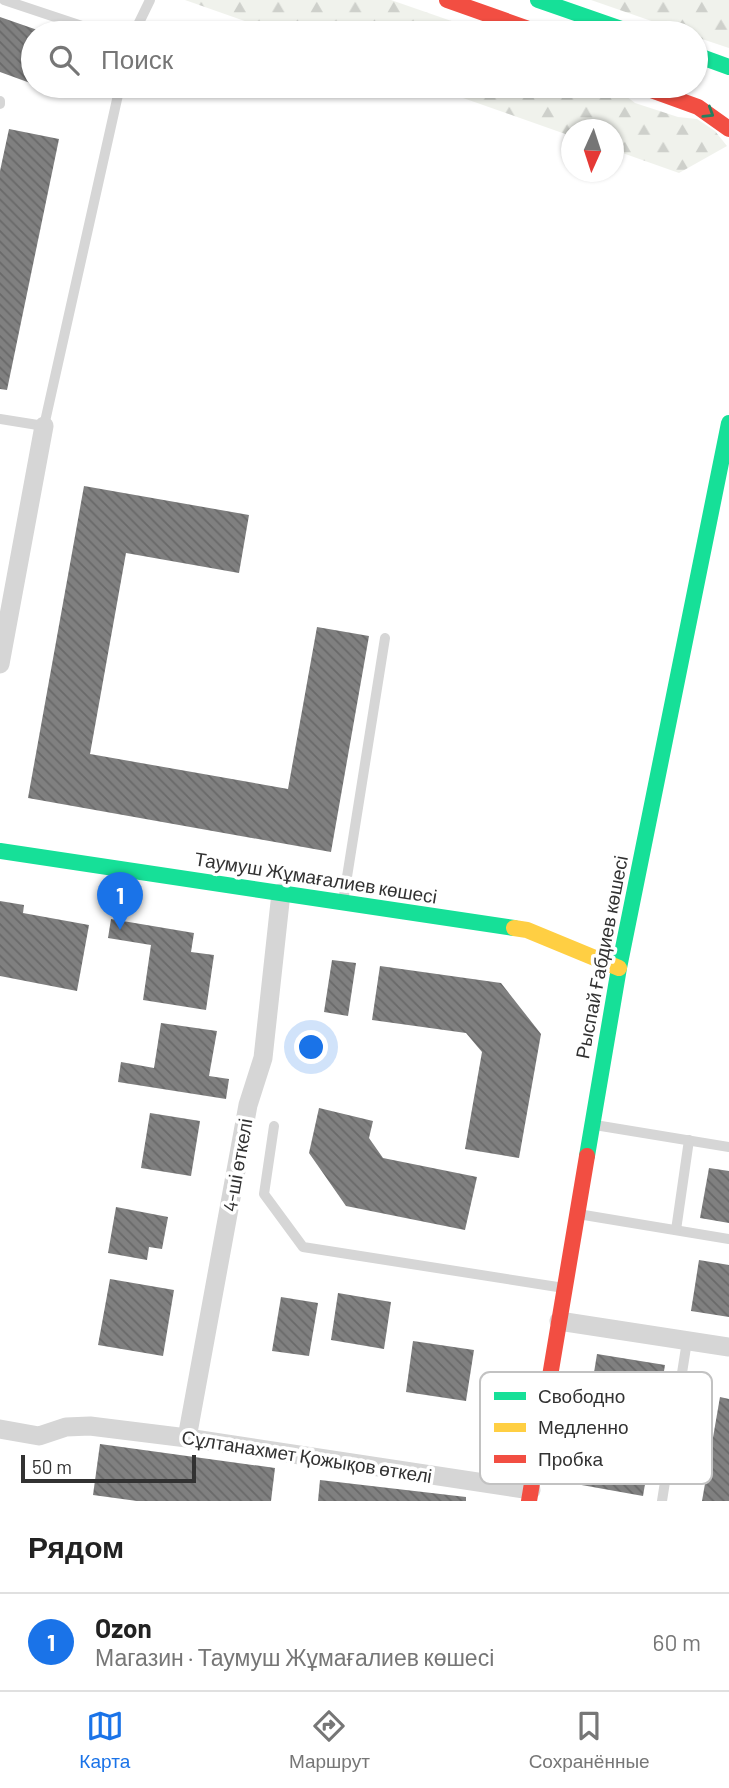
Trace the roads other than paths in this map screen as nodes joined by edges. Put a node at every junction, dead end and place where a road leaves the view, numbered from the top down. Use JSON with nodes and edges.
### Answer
{"nodes":[{"id":1,"x":4,"y":0,"type":"edge"},
{"id":2,"x":150,"y":0,"type":"edge"},
{"id":3,"x":447,"y":0,"type":"edge"},
{"id":4,"x":538,"y":0,"type":"edge"},
{"id":5,"x":67,"y":21,"type":"edge"},
{"id":6,"x":140,"y":21,"type":"edge"},
{"id":7,"x":506,"y":21,"type":"edge"},
{"id":8,"x":598,"y":21,"type":"edge"},
{"id":9,"x":708,"y":59,"type":"edge"},
{"id":10,"x":729,"y":67,"type":"edge"},
{"id":11,"x":117,"y":98,"type":"edge"},
{"id":12,"x":674,"y":98,"type":"edge"},
{"id":13,"x":729,"y":129,"type":"edge"},
{"id":14,"x":0,"y":419,"type":"edge"},
{"id":15,"x":729,"y":423,"type":"edge"},
{"id":16,"x":44,"y":426,"type":"junction"},
{"id":17,"x":385,"y":638,"type":"dead end"},
{"id":18,"x":0,"y":664,"type":"edge"},
{"id":19,"x":0,"y":851,"type":"edge"},
{"id":20,"x":281,"y":893,"type":"junction"},
{"id":21,"x":343,"y":902,"type":"junction"},
{"id":22,"x":619,"y":968,"type":"junction"},
{"id":23,"x":592,"y":1124,"type":"junction"},
{"id":24,"x":274,"y":1126,"type":"dead end"},
{"id":25,"x":689,"y":1140,"type":"junction"},
{"id":26,"x":729,"y":1147,"type":"edge"},
{"id":27,"x":577,"y":1214,"type":"junction"},
{"id":28,"x":676,"y":1230,"type":"junction"},
{"id":29,"x":729,"y":1239,"type":"edge"},
{"id":30,"x":565,"y":1288,"type":"junction"},
{"id":31,"x":559,"y":1321,"type":"junction"},
{"id":32,"x":687,"y":1341,"type":"junction"},
{"id":33,"x":729,"y":1347,"type":"edge"},
{"id":34,"x":551,"y":1372,"type":"edge"},
{"id":35,"x":682,"y":1372,"type":"edge"},
{"id":36,"x":0,"y":1429,"type":"edge"},
{"id":37,"x":187,"y":1438,"type":"junction"},
{"id":38,"x":530,"y":1496,"type":"edge"}],
"edges":[{"from":1,"to":5,"type":"lane"},
{"from":2,"to":6,"type":"lane"},
{"from":3,"to":7,"type":"street"},
{"from":4,"to":8,"type":"street"},
{"from":9,"to":10,"type":"street"},
{"from":11,"to":16,"type":"lane"},
{"from":12,"to":13,"type":"street","one_way":true},
{"from":14,"to":16,"type":"lane"},
{"from":15,"to":22,"type":"street","name":"Рыспай Ғабдиев көшесі"},
{"from":16,"to":18,"type":"street"},
{"from":17,"to":21,"type":"lane"},
{"from":19,"to":20,"type":"street","name":"Таумуш Жұмағалиев көшесі"},
{"from":20,"to":21,"type":"street","name":"Таумуш Жұмағалиев көшесі"},
{"from":20,"to":37,"type":"street","name":"4-ші өткелі"},
{"from":21,"to":22,"type":"street","name":"Таумуш Жұмағалиев көшесі"},
{"from":22,"to":23,"type":"street","name":"Рыспай Ғабдиев көшесі"},
{"from":23,"to":25,"type":"lane"},
{"from":23,"to":27,"type":"street","name":"Рыспай Ғабдиев көшесі"},
{"from":24,"to":30,"type":"lane"},
{"from":25,"to":26,"type":"lane"},
{"from":25,"to":28,"type":"lane"},
{"from":27,"to":28,"type":"lane"},
{"from":27,"to":30,"type":"street","name":"Рыспай Ғабдиев көшесі"},
{"from":28,"to":29,"type":"lane"},
{"from":30,"to":31,"type":"street","name":"Рыспай Ғабдиев көшесі"},
{"from":31,"to":32,"type":"street"},
{"from":31,"to":34,"type":"street","name":"Рыспай Ғабдиев көшесі"},
{"from":32,"to":33,"type":"street"},
{"from":32,"to":35,"type":"lane"},
{"from":36,"to":37,"type":"street","name":"Сұлтанахмет Қожықов өткелі"},
{"from":37,"to":38,"type":"street","name":"Сұлтанахмет Қожықов өткелі"}]}
